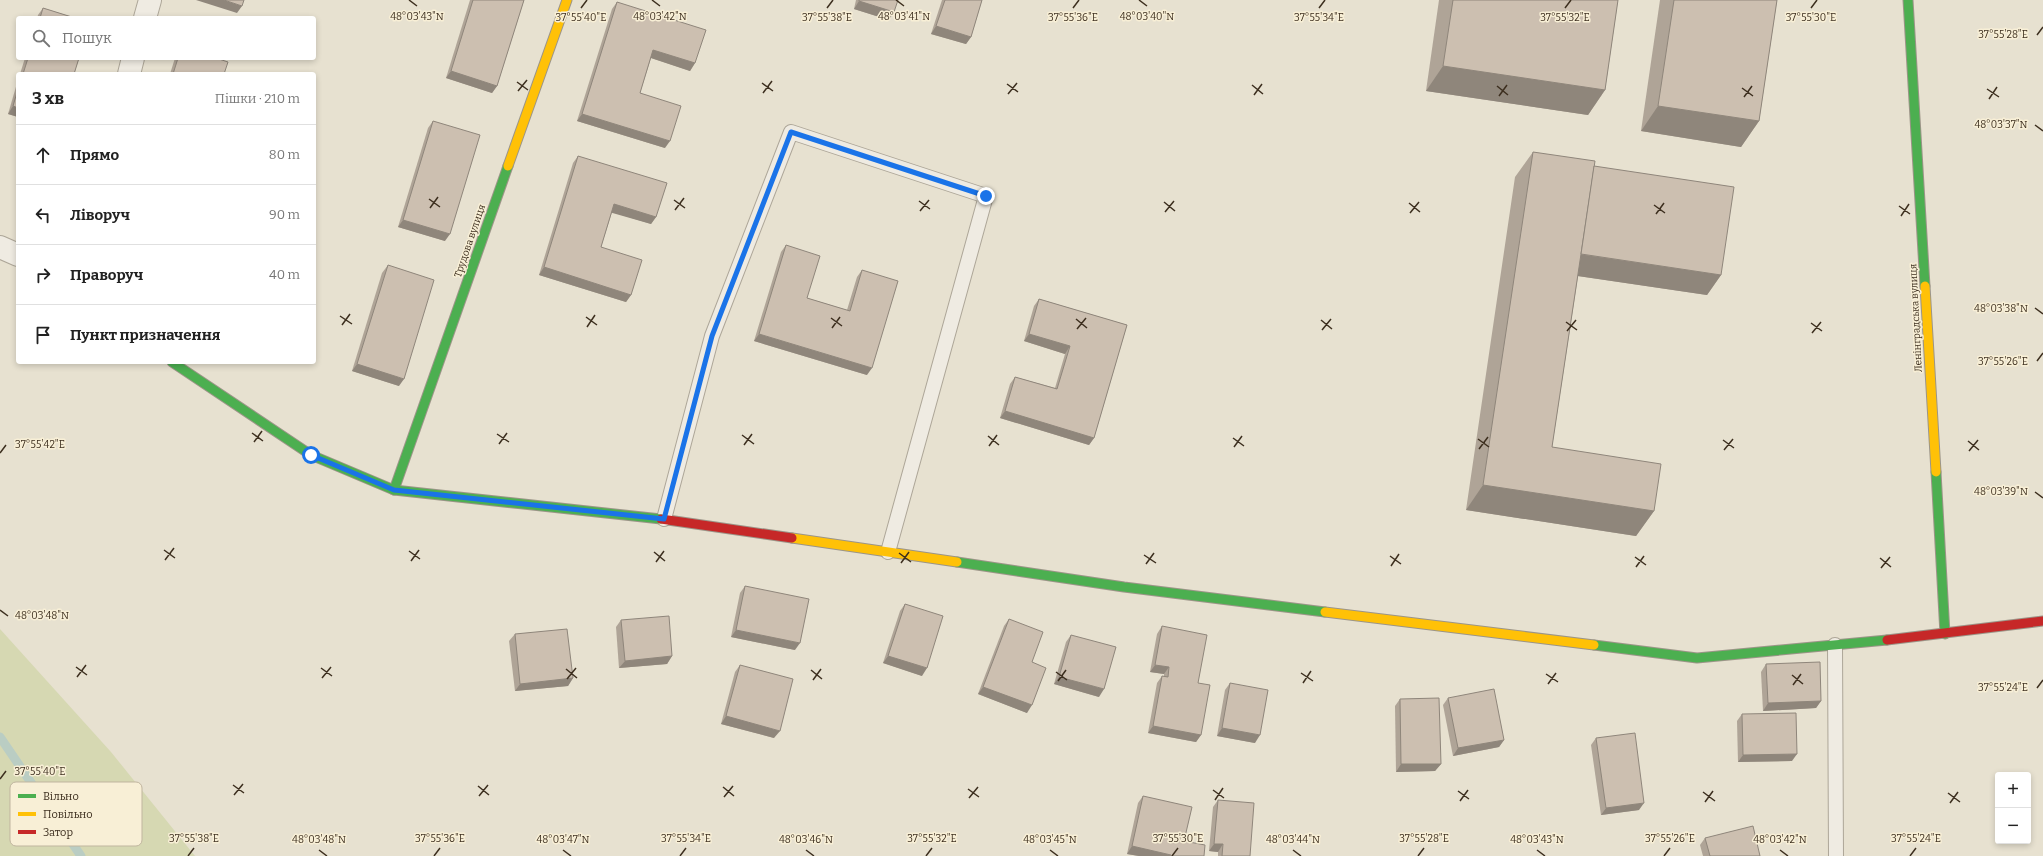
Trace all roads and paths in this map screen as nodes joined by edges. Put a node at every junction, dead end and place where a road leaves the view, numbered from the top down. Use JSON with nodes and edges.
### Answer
{"nodes":[{"id":1,"x":150,"y":0,"type":"edge"},
{"id":2,"x":567,"y":0,"type":"edge"},
{"id":3,"x":1908,"y":0,"type":"edge"},
{"id":4,"x":145,"y":16,"type":"edge"},
{"id":5,"x":132,"y":60,"type":"edge"},
{"id":6,"x":130,"y":72,"type":"edge"},
{"id":7,"x":0,"y":247,"type":"edge"},
{"id":8,"x":16,"y":254,"type":"edge"},
{"id":9,"x":175,"y":364,"type":"edge"},
{"id":10,"x":394,"y":490,"type":"junction"},
{"id":11,"x":664,"y":519,"type":"junction"},
{"id":12,"x":888,"y":552,"type":"junction"},
{"id":13,"x":2043,"y":621,"type":"edge"},
{"id":14,"x":1945,"y":634,"type":"junction"},
{"id":15,"x":1835,"y":645,"type":"junction"},
{"id":16,"x":1836,"y":856,"type":"edge"}],
"edges":[{"from":1,"to":4,"type":"street"},
{"from":2,"to":10,"type":"street","name":"Трудова вулиця"},
{"from":3,"to":14,"type":"street","name":"Ленінградська вулиця"},
{"from":5,"to":6,"type":"street"},
{"from":7,"to":8,"type":"street"},
{"from":9,"to":10,"type":"street"},
{"from":10,"to":11,"type":"street"},
{"from":11,"to":12,"type":"street"},
{"from":11,"to":12,"type":"lane"},
{"from":12,"to":15,"type":"street"},
{"from":13,"to":14,"type":"street"},
{"from":14,"to":15,"type":"street"},
{"from":15,"to":16,"type":"lane"}]}
